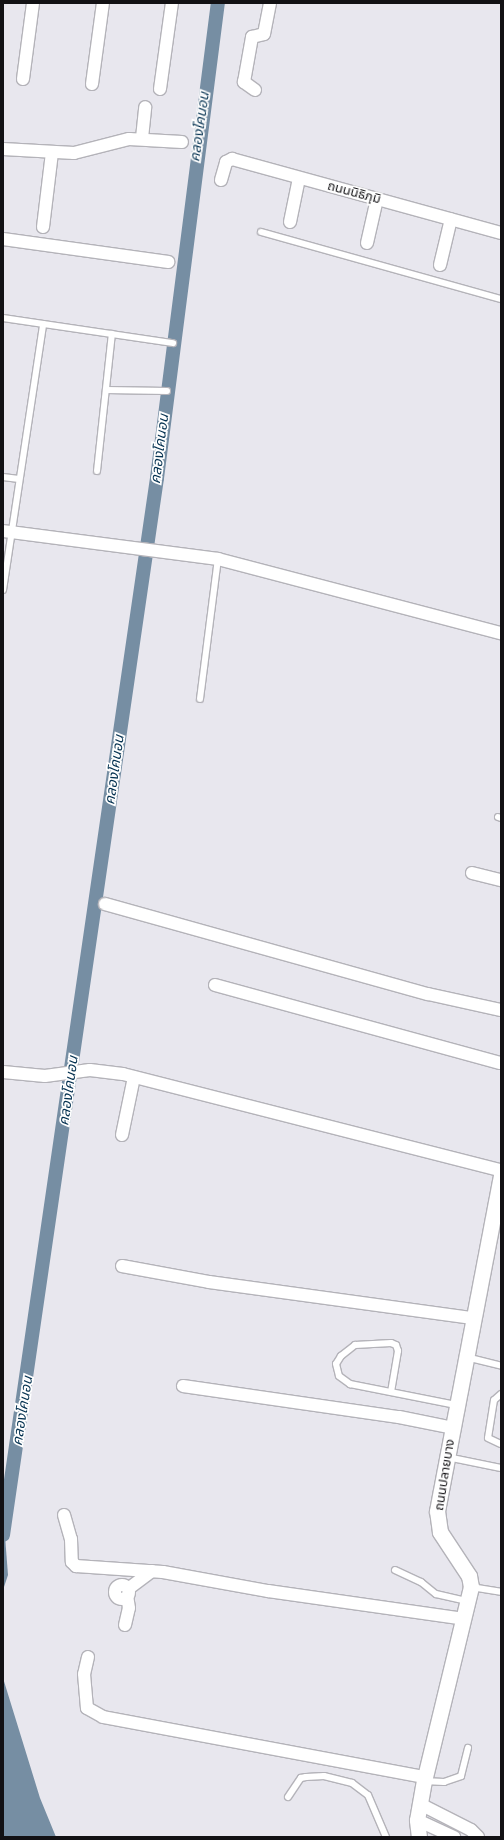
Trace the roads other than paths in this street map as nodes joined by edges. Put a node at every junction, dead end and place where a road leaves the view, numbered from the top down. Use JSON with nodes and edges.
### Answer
{"nodes":[{"id":1,"x":33,"y":3,"type":"edge"},
{"id":2,"x":103,"y":3,"type":"edge"},
{"id":3,"x":172,"y":3,"type":"edge"},
{"id":4,"x":270,"y":3,"type":"edge"},
{"id":5,"x":23,"y":79,"type":"dead end"},
{"id":6,"x":92,"y":84,"type":"dead end"},
{"id":7,"x":160,"y":89,"type":"dead end"},
{"id":8,"x":255,"y":90,"type":"dead end"},
{"id":9,"x":145,"y":107,"type":"dead end"},
{"id":10,"x":142,"y":138,"type":"junction"},
{"id":11,"x":182,"y":142,"type":"dead end"},
{"id":12,"x":3,"y":149,"type":"edge"},
{"id":13,"x":52,"y":153,"type":"junction"},
{"id":14,"x":299,"y":178,"type":"junction"},
{"id":15,"x":221,"y":180,"type":"dead end"},
{"id":16,"x":378,"y":199,"type":"junction"},
{"id":17,"x":451,"y":219,"type":"junction"},
{"id":18,"x":290,"y":222,"type":"dead end"},
{"id":19,"x":43,"y":227,"type":"dead end"},
{"id":20,"x":261,"y":232,"type":"dead end"},
{"id":21,"x":501,"y":233,"type":"edge"},
{"id":22,"x":3,"y":239,"type":"edge"},
{"id":23,"x":367,"y":243,"type":"dead end"},
{"id":24,"x":168,"y":262,"type":"dead end"},
{"id":25,"x":440,"y":265,"type":"dead end"},
{"id":26,"x":501,"y":299,"type":"edge"},
{"id":27,"x":3,"y":318,"type":"edge"},
{"id":28,"x":43,"y":324,"type":"junction"},
{"id":29,"x":112,"y":334,"type":"junction"},
{"id":30,"x":173,"y":343,"type":"dead end"},
{"id":31,"x":106,"y":390,"type":"junction"},
{"id":32,"x":167,"y":392,"type":"dead end"},
{"id":33,"x":97,"y":472,"type":"dead end"},
{"id":34,"x":3,"y":477,"type":"edge"},
{"id":35,"x":18,"y":480,"type":"junction"},
{"id":36,"x":7,"y":531,"type":"edge"},
{"id":37,"x":218,"y":559,"type":"junction"},
{"id":38,"x":3,"y":590,"type":"edge"},
{"id":39,"x":501,"y":633,"type":"edge"},
{"id":40,"x":200,"y":699,"type":"dead end"},
{"id":41,"x":472,"y":872,"type":"dead end"},
{"id":42,"x":501,"y":880,"type":"edge"},
{"id":43,"x":105,"y":904,"type":"dead end"},
{"id":44,"x":215,"y":986,"type":"dead end"},
{"id":45,"x":501,"y":1010,"type":"edge"},
{"id":46,"x":501,"y":1063,"type":"edge"},
{"id":47,"x":3,"y":1072,"type":"edge"},
{"id":48,"x":134,"y":1077,"type":"junction"},
{"id":49,"x":122,"y":1135,"type":"dead end"},
{"id":50,"x":501,"y":1170,"type":"edge"},
{"id":51,"x":501,"y":1174,"type":"edge"},
{"id":52,"x":122,"y":1266,"type":"dead end"},
{"id":53,"x":474,"y":1318,"type":"junction"},
{"id":54,"x":466,"y":1357,"type":"junction"},
{"id":55,"x":501,"y":1366,"type":"edge"},
{"id":56,"x":184,"y":1386,"type":"dead end"},
{"id":57,"x":391,"y":1392,"type":"junction"},
{"id":58,"x":501,"y":1394,"type":"edge"},
{"id":59,"x":457,"y":1405,"type":"junction"},
{"id":60,"x":453,"y":1428,"type":"junction"},
{"id":61,"x":501,"y":1444,"type":"edge"},
{"id":62,"x":447,"y":1457,"type":"junction"},
{"id":63,"x":501,"y":1468,"type":"edge"},
{"id":64,"x":64,"y":1515,"type":"dead end"},
{"id":65,"x":395,"y":1570,"type":"dead end"},
{"id":66,"x":152,"y":1571,"type":"junction"},
{"id":67,"x":471,"y":1586,"type":"junction"},
{"id":68,"x":501,"y":1592,"type":"edge"},
{"id":69,"x":468,"y":1602,"type":"junction"},
{"id":70,"x":464,"y":1619,"type":"junction"},
{"id":71,"x":124,"y":1625,"type":"dead end"},
{"id":72,"x":88,"y":1657,"type":"dead end"},
{"id":73,"x":468,"y":1748,"type":"dead end"},
{"id":74,"x":424,"y":1779,"type":"junction"},
{"id":75,"x":288,"y":1797,"type":"dead end"},
{"id":76,"x":420,"y":1804,"type":"junction"},
{"id":77,"x":417,"y":1820,"type":"junction"},
{"id":78,"x":386,"y":1837,"type":"edge"},
{"id":79,"x":419,"y":1837,"type":"edge"},
{"id":80,"x":454,"y":1837,"type":"edge"},
{"id":81,"x":478,"y":1837,"type":"edge"}],
"edges":[{"from":1,"to":5,"type":"street"},
{"from":2,"to":6,"type":"street"},
{"from":3,"to":7,"type":"street"},
{"from":4,"to":8,"type":"street"},
{"from":9,"to":10,"type":"street"},
{"from":10,"to":11,"type":"street"},
{"from":10,"to":13,"type":"street"},
{"from":12,"to":13,"type":"street"},
{"from":13,"to":19,"type":"street"},
{"from":14,"to":15,"type":"street","name":"ถนนนิธิภุมิ"},
{"from":14,"to":16,"type":"street","name":"ถนนนิธิภุมิ"},
{"from":14,"to":18,"type":"street"},
{"from":16,"to":17,"type":"street","name":"ถนนนิธิภุมิ"},
{"from":16,"to":23,"type":"street"},
{"from":17,"to":21,"type":"street","name":"ถนนนิธิภุมิ"},
{"from":17,"to":25,"type":"street"},
{"from":20,"to":26,"type":"lane"},
{"from":22,"to":24,"type":"street"},
{"from":27,"to":28,"type":"lane"},
{"from":28,"to":29,"type":"lane"},
{"from":28,"to":35,"type":"lane"},
{"from":29,"to":30,"type":"lane"},
{"from":29,"to":31,"type":"lane"},
{"from":31,"to":32,"type":"lane"},
{"from":31,"to":33,"type":"lane"},
{"from":34,"to":35,"type":"lane"},
{"from":35,"to":36,"type":"lane"},
{"from":36,"to":37,"type":"street"},
{"from":36,"to":38,"type":"lane"},
{"from":37,"to":39,"type":"street"},
{"from":37,"to":40,"type":"lane"},
{"from":41,"to":42,"type":"street"},
{"from":43,"to":45,"type":"street"},
{"from":44,"to":46,"type":"street"},
{"from":47,"to":48,"type":"street"},
{"from":48,"to":49,"type":"street"},
{"from":48,"to":50,"type":"street"},
{"from":51,"to":53,"type":"street","name":"ถนนปลายบาง"},
{"from":52,"to":53,"type":"street"},
{"from":53,"to":54,"type":"street","name":"ถนนปลายบาง"},
{"from":54,"to":55,"type":"lane"},
{"from":54,"to":59,"type":"street","name":"ถนนปลายบาง"},
{"from":56,"to":60,"type":"street"},
{"from":57,"to":57,"type":"lane"},
{"from":57,"to":59,"type":"lane"},
{"from":58,"to":61,"type":"lane"},
{"from":59,"to":60,"type":"street","name":"ถนนปลายบาง"},
{"from":60,"to":62,"type":"street","name":"ถนนปลายบาง"},
{"from":62,"to":63,"type":"lane"},
{"from":62,"to":67,"type":"street","name":"ถนนปลายบาง"},
{"from":64,"to":66,"type":"street"},
{"from":65,"to":69,"type":"lane"},
{"from":66,"to":70,"type":"street"},
{"from":66,"to":71,"type":"street"},
{"from":67,"to":68,"type":"lane"},
{"from":67,"to":69,"type":"street"},
{"from":69,"to":70,"type":"street"},
{"from":70,"to":74,"type":"street"},
{"from":72,"to":74,"type":"street"},
{"from":73,"to":74,"type":"lane"},
{"from":74,"to":76,"type":"street"},
{"from":75,"to":78,"type":"lane"},
{"from":76,"to":77,"type":"street"},
{"from":76,"to":81,"type":"street"},
{"from":77,"to":79,"type":"street"},
{"from":77,"to":80,"type":"street"}]}
